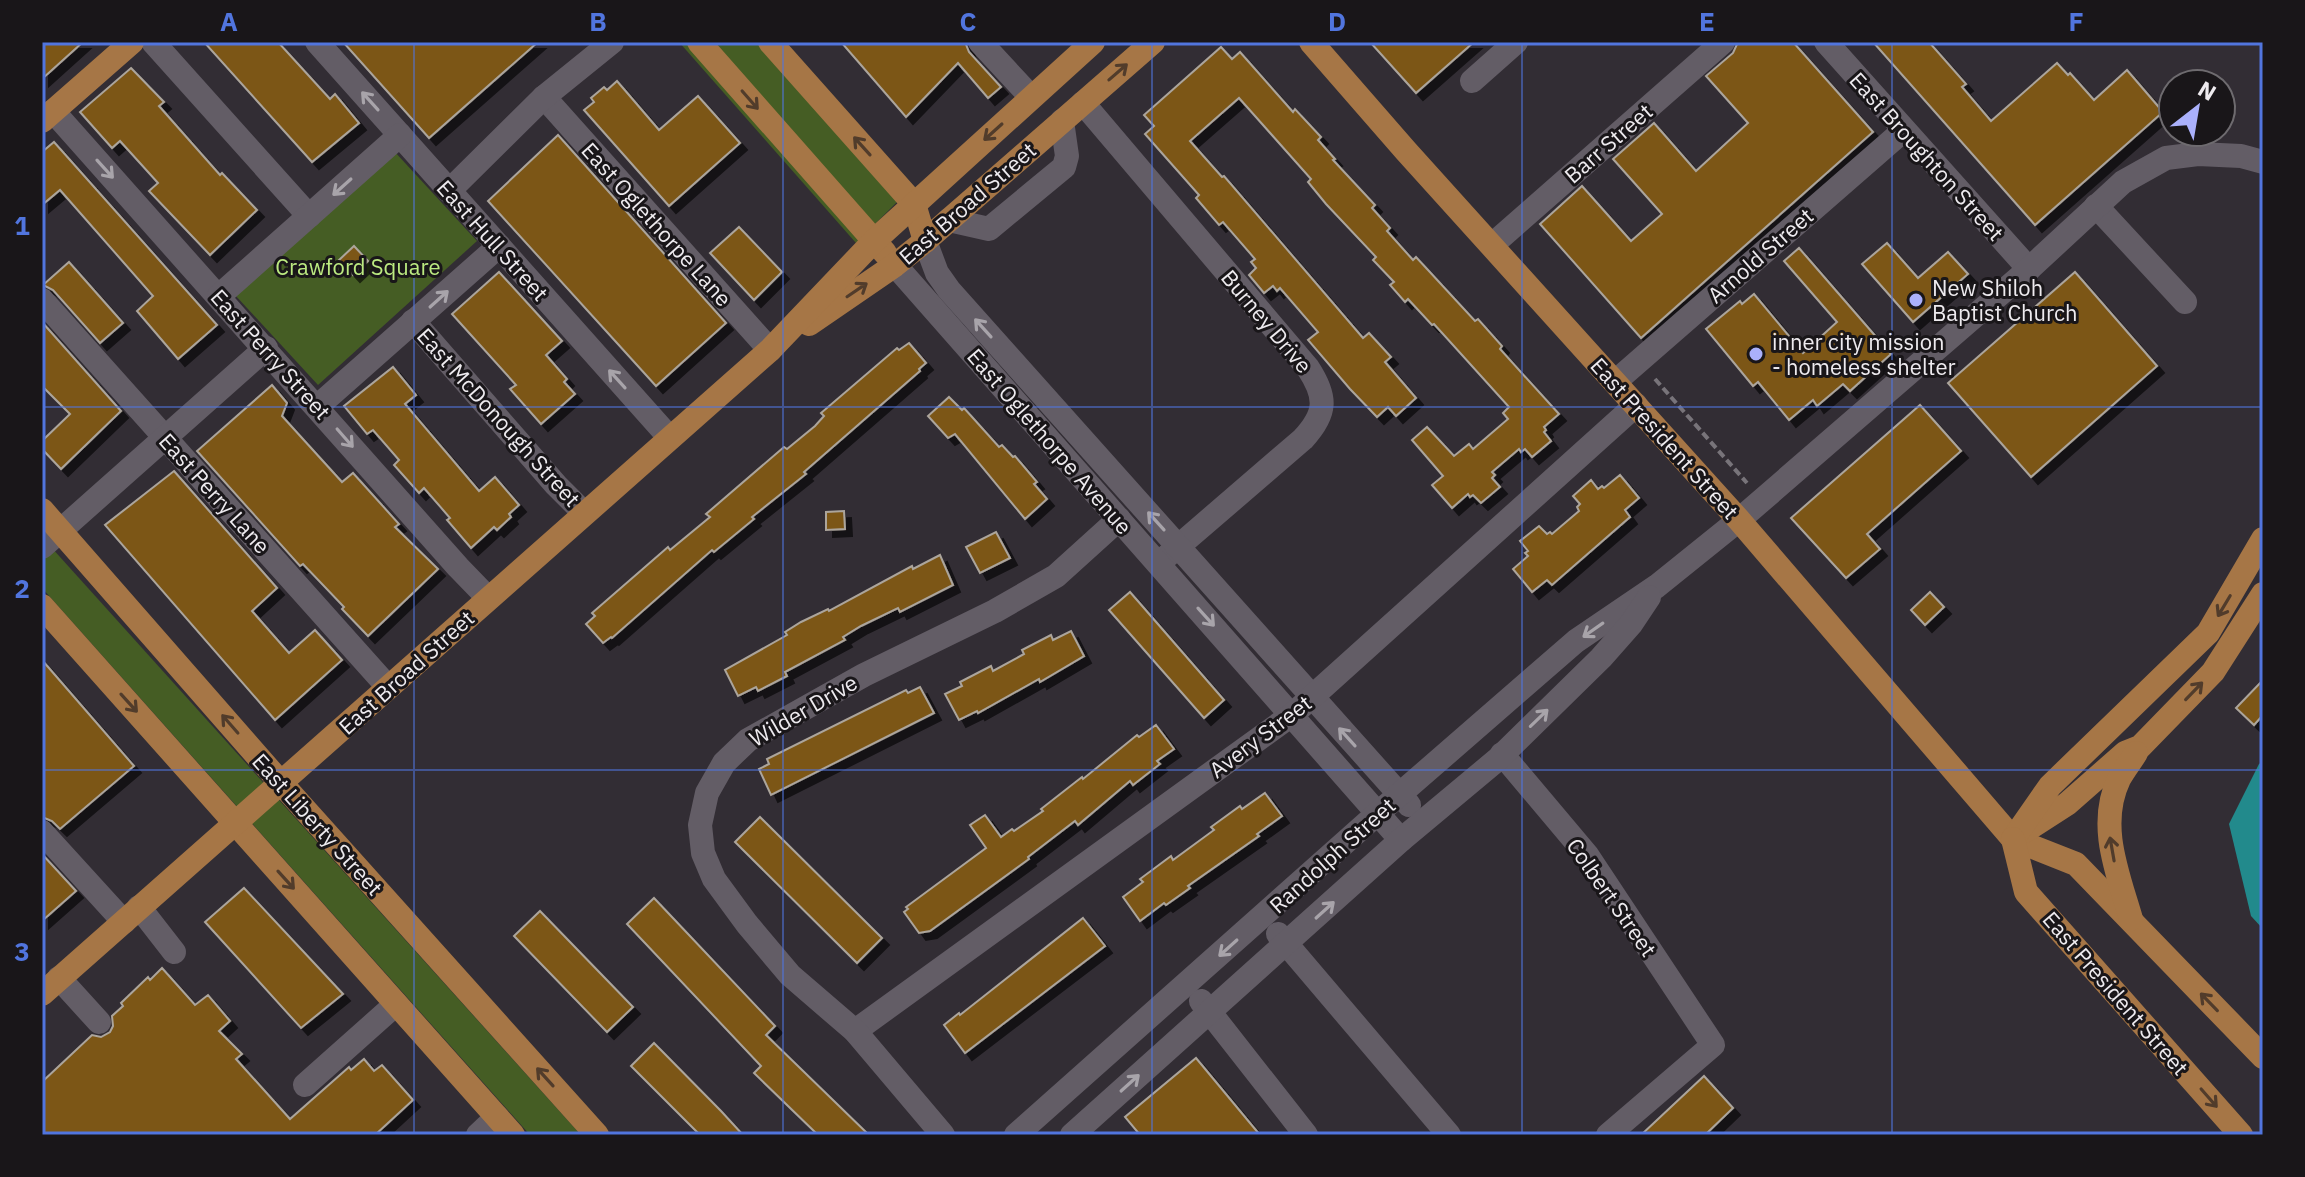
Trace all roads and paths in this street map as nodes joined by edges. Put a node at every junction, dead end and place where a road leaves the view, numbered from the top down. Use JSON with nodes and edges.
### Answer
{"nodes":[{"id":1,"x":132,"y":42,"type":"edge"},
{"id":2,"x":153,"y":42,"type":"edge"},
{"id":3,"x":317,"y":42,"type":"edge"},
{"id":4,"x":612,"y":42,"type":"edge"},
{"id":5,"x":699,"y":42,"type":"edge"},
{"id":6,"x":770,"y":42,"type":"edge"},
{"id":7,"x":980,"y":42,"type":"edge"},
{"id":8,"x":1093,"y":42,"type":"edge"},
{"id":9,"x":1153,"y":42,"type":"edge"},
{"id":10,"x":1311,"y":42,"type":"edge"},
{"id":11,"x":1516,"y":42,"type":"edge"},
{"id":12,"x":1723,"y":42,"type":"edge"},
{"id":13,"x":1826,"y":42,"type":"edge"},
{"id":14,"x":1472,"y":81,"type":"dead end"},
{"id":15,"x":544,"y":97,"type":"junction"},
{"id":16,"x":1031,"y":97,"type":"junction"},
{"id":17,"x":1083,"y":103,"type":"junction"},
{"id":18,"x":47,"y":116,"type":"edge"},
{"id":19,"x":1062,"y":121,"type":"junction"},
{"id":20,"x":1904,"y":130,"type":"junction"},
{"id":21,"x":400,"y":135,"type":"junction"},
{"id":22,"x":2263,"y":162,"type":"edge"},
{"id":23,"x":449,"y":191,"type":"junction"},
{"id":24,"x":914,"y":204,"type":"junction"},
{"id":25,"x":2096,"y":206,"type":"junction"},
{"id":26,"x":309,"y":216,"type":"junction"},
{"id":27,"x":949,"y":220,"type":"junction"},
{"id":28,"x":874,"y":241,"type":"junction"},
{"id":29,"x":925,"y":241,"type":"junction"},
{"id":30,"x":1492,"y":245,"type":"junction"},
{"id":31,"x":499,"y":246,"type":"junction"},
{"id":32,"x":895,"y":265,"type":"junction"},
{"id":33,"x":2029,"y":269,"type":"junction"},
{"id":34,"x":219,"y":296,"type":"junction"},
{"id":35,"x":42,"y":300,"type":"edge"},
{"id":36,"x":2185,"y":302,"type":"dead end"},
{"id":37,"x":413,"y":321,"type":"junction"},
{"id":38,"x":266,"y":348,"type":"junction"},
{"id":39,"x":770,"y":350,"type":"junction"},
{"id":40,"x":1651,"y":374,"type":"dead end"},
{"id":41,"x":1616,"y":381,"type":"junction"},
{"id":42,"x":1636,"y":405,"type":"junction"},
{"id":43,"x":318,"y":406,"type":"junction"},
{"id":44,"x":669,"y":437,"type":"junction"},
{"id":45,"x":165,"y":438,"type":"junction"},
{"id":46,"x":1762,"y":500,"type":"junction"},
{"id":47,"x":42,"y":510,"type":"edge"},
{"id":48,"x":584,"y":513,"type":"junction"},
{"id":49,"x":1119,"y":519,"type":"junction"},
{"id":50,"x":1739,"y":520,"type":"junction"},
{"id":51,"x":51,"y":539,"type":"edge"},
{"id":52,"x":2263,"y":539,"type":"edge"},
{"id":53,"x":1179,"y":547,"type":"junction"},
{"id":54,"x":1159,"y":564,"type":"junction"},
{"id":55,"x":1657,"y":586,"type":"junction"},
{"id":56,"x":2263,"y":594,"type":"edge"},
{"id":57,"x":488,"y":598,"type":"junction"},
{"id":58,"x":42,"y":606,"type":"edge"},
{"id":59,"x":388,"y":687,"type":"junction"},
{"id":60,"x":1312,"y":697,"type":"junction"},
{"id":61,"x":1293,"y":714,"type":"junction"},
{"id":62,"x":2140,"y":747,"type":"junction"},
{"id":63,"x":1502,"y":754,"type":"junction"},
{"id":64,"x":281,"y":783,"type":"junction"},
{"id":65,"x":1399,"y":795,"type":"junction"},
{"id":66,"x":1377,"y":814,"type":"junction"},
{"id":67,"x":1424,"y":821,"type":"junction"},
{"id":68,"x":234,"y":822,"type":"junction"},
{"id":69,"x":42,"y":832,"type":"edge"},
{"id":70,"x":2013,"y":839,"type":"junction"},
{"id":71,"x":1401,"y":840,"type":"junction"},
{"id":72,"x":132,"y":915,"type":"junction"},
{"id":73,"x":1263,"y":917,"type":"junction"},
{"id":74,"x":2133,"y":924,"type":"junction"},
{"id":75,"x":1287,"y":945,"type":"junction"},
{"id":76,"x":174,"y":952,"type":"dead end"},
{"id":77,"x":1188,"y":983,"type":"junction"},
{"id":78,"x":51,"y":986,"type":"edge"},
{"id":79,"x":396,"y":1004,"type":"junction"},
{"id":80,"x":1209,"y":1012,"type":"junction"},
{"id":81,"x":99,"y":1022,"type":"dead end"},
{"id":82,"x":855,"y":1031,"type":"junction"},
{"id":83,"x":2263,"y":1057,"type":"edge"},
{"id":84,"x":305,"y":1085,"type":"dead end"},
{"id":85,"x":505,"y":1126,"type":"edge"},
{"id":86,"x":478,"y":1135,"type":"edge"},
{"id":87,"x":597,"y":1135,"type":"edge"},
{"id":88,"x":943,"y":1135,"type":"edge"},
{"id":89,"x":1016,"y":1135,"type":"edge"},
{"id":90,"x":1072,"y":1135,"type":"edge"},
{"id":91,"x":1306,"y":1135,"type":"edge"},
{"id":92,"x":1449,"y":1135,"type":"edge"},
{"id":93,"x":1608,"y":1135,"type":"edge"},
{"id":94,"x":2241,"y":1135,"type":"edge"}],
"edges":[{"from":1,"to":18,"type":"main road"},
{"from":2,"to":26,"type":"street"},
{"from":21,"to":3,"type":"street","name":"East Hull Street","one_way":true},
{"from":4,"to":15,"type":"street"},
{"from":5,"to":28,"type":"main road","name":"East Oglethorpe Avenue","one_way":true},
{"from":24,"to":6,"type":"main road","name":"East Oglethorpe Avenue","one_way":true},
{"from":7,"to":16,"type":"street"},
{"from":8,"to":16,"type":"main road","name":"East Broad Street"},
{"from":17,"to":9,"type":"main road","name":"East Broad Street","one_way":true},
{"from":10,"to":30,"type":"main road","name":"East President Street"},
{"from":11,"to":14,"type":"street"},
{"from":12,"to":30,"type":"street","name":"Barr Street"},
{"from":13,"to":20,"type":"street","name":"East Broughton Street"},
{"from":15,"to":23,"type":"street"},
{"from":15,"to":39,"type":"street","name":"East Oglethorpe Lane"},
{"from":16,"to":24,"type":"main road","name":"East Broad Street","one_way":true},
{"from":17,"to":19,"type":"main road","name":"East Broad Street"},
{"from":17,"to":53,"type":"street","name":"Burney Drive"},
{"from":18,"to":34,"type":"street","name":"East Perry Street","one_way":true},
{"from":19,"to":27,"type":"main road","name":"East Broad Street"},
{"from":19,"to":27,"type":"street"},
{"from":20,"to":33,"type":"street","name":"East Broughton Street"},
{"from":20,"to":41,"type":"street","name":"Arnold Street"},
{"from":21,"to":23,"type":"street","name":"East Hull Street"},
{"from":21,"to":26,"type":"street","one_way":true},
{"from":22,"to":25,"type":"street","name":"Randolph Street"},
{"from":23,"to":31,"type":"street","name":"East Hull Street"},
{"from":24,"to":28,"type":"main road","name":"East Broad Street"},
{"from":24,"to":29,"type":"main road","name":"East Oglethorpe Avenue"},
{"from":25,"to":33,"type":"street","name":"Randolph Street"},
{"from":25,"to":36,"type":"street"},
{"from":26,"to":34,"type":"street"},
{"from":27,"to":29,"type":"main road","name":"East Broad Street"},
{"from":28,"to":32,"type":"main road","name":"East Oglethorpe Avenue"},
{"from":28,"to":39,"type":"main road","name":"East Broad Street"},
{"from":29,"to":32,"type":"main road","name":"East Broad Street"},
{"from":53,"to":29,"type":"street","name":"East Oglethorpe Avenue","one_way":true},
{"from":30,"to":41,"type":"main road","name":"East President Street"},
{"from":37,"to":31,"type":"street","one_way":true},
{"from":44,"to":31,"type":"street","name":"East Hull Street","one_way":true},
{"from":39,"to":32,"type":"main road","name":"East Broad Street","one_way":true},
{"from":32,"to":49,"type":"street","name":"East Oglethorpe Avenue"},
{"from":33,"to":46,"type":"street","name":"Randolph Street"},
{"from":34,"to":38,"type":"street","name":"East Perry Street"},
{"from":35,"to":45,"type":"street","name":"East Perry Lane"},
{"from":37,"to":43,"type":"street"},
{"from":37,"to":48,"type":"street","name":"East McDonough Street"},
{"from":38,"to":43,"type":"street","name":"East Perry Street"},
{"from":38,"to":45,"type":"street"},
{"from":39,"to":44,"type":"main road","name":"East Broad Street"},
{"from":40,"to":46,"type":"path"},
{"from":41,"to":42,"type":"main road","name":"East President Street"},
{"from":42,"to":50,"type":"main road","name":"East President Street"},
{"from":42,"to":60,"type":"street","name":"Avery Street"},
{"from":43,"to":57,"type":"street","name":"East Perry Street","one_way":true},
{"from":44,"to":48,"type":"main road","name":"East Broad Street"},
{"from":45,"to":51,"type":"street"},
{"from":45,"to":59,"type":"street","name":"East Perry Lane"},
{"from":46,"to":50,"type":"street","name":"Randolph Street"},
{"from":47,"to":51,"type":"main road","name":"East Liberty Street"},
{"from":48,"to":57,"type":"main road","name":"East Broad Street"},
{"from":49,"to":54,"type":"street","name":"East Oglethorpe Avenue"},
{"from":49,"to":82,"type":"street","name":"Wilder Drive"},
{"from":50,"to":55,"type":"street","name":"Randolph Street"},
{"from":50,"to":70,"type":"main road","name":"East President Street"},
{"from":64,"to":51,"type":"main road","name":"East Liberty Street","one_way":true},
{"from":52,"to":70,"type":"main road","one_way":true},
{"from":53,"to":54,"type":"street","name":"Burney Drive"},
{"from":53,"to":60,"type":"street","name":"East Oglethorpe Avenue"},
{"from":54,"to":61,"type":"street","name":"East Oglethorpe Avenue","one_way":true},
{"from":63,"to":55,"type":"street","name":"Randolph Street","one_way":true},
{"from":55,"to":65,"type":"street","name":"Randolph Street","one_way":true},
{"from":62,"to":56,"type":"main road","one_way":true},
{"from":57,"to":59,"type":"main road","name":"East Broad Street"},
{"from":58,"to":68,"type":"main road","one_way":true},
{"from":59,"to":64,"type":"main road","name":"East Broad Street"},
{"from":60,"to":61,"type":"street","name":"Avery Street"},
{"from":65,"to":60,"type":"street","name":"East Oglethorpe Avenue","one_way":true},
{"from":61,"to":66,"type":"street","name":"East Oglethorpe Avenue"},
{"from":61,"to":82,"type":"street","name":"Avery Street"},
{"from":62,"to":70,"type":"main road"},
{"from":74,"to":62,"type":"main road","one_way":true},
{"from":63,"to":67,"type":"street","name":"Randolph Street"},
{"from":63,"to":93,"type":"street","name":"Colbert Street"},
{"from":64,"to":68,"type":"main road","name":"East Broad Street"},
{"from":87,"to":64,"type":"main road","name":"East Liberty Street","one_way":true},
{"from":65,"to":66,"type":"street","name":"Randolph Street"},
{"from":65,"to":67,"type":"street","name":"East Oglethorpe Avenue"},
{"from":66,"to":71,"type":"street","name":"East Oglethorpe Avenue"},
{"from":66,"to":73,"type":"street","name":"Randolph Street"},
{"from":67,"to":71,"type":"street","name":"Randolph Street"},
{"from":68,"to":72,"type":"main road","name":"East Broad Street"},
{"from":68,"to":79,"type":"main road","one_way":true},
{"from":69,"to":72,"type":"street"},
{"from":70,"to":74,"type":"main road","name":"East President Street"},
{"from":70,"to":94,"type":"main road","name":"East President Street","one_way":true},
{"from":75,"to":71,"type":"street","name":"Randolph Street","one_way":true},
{"from":72,"to":76,"type":"street"},
{"from":72,"to":78,"type":"main road","name":"East Broad Street"},
{"from":73,"to":75,"type":"street"},
{"from":73,"to":77,"type":"street","name":"Randolph Street","one_way":true},
{"from":83,"to":74,"type":"main road","name":"East President Street","one_way":true},
{"from":75,"to":80,"type":"street","name":"Randolph Street"},
{"from":75,"to":92,"type":"street"},
{"from":77,"to":80,"type":"street"},
{"from":77,"to":89,"type":"street","name":"Randolph Street"},
{"from":78,"to":81,"type":"street"},
{"from":79,"to":84,"type":"street"},
{"from":79,"to":85,"type":"main road"},
{"from":90,"to":80,"type":"street","name":"Randolph Street","one_way":true},
{"from":80,"to":91,"type":"street"},
{"from":82,"to":88,"type":"street","name":"Wilder Drive"},
{"from":85,"to":86,"type":"street"}]}
